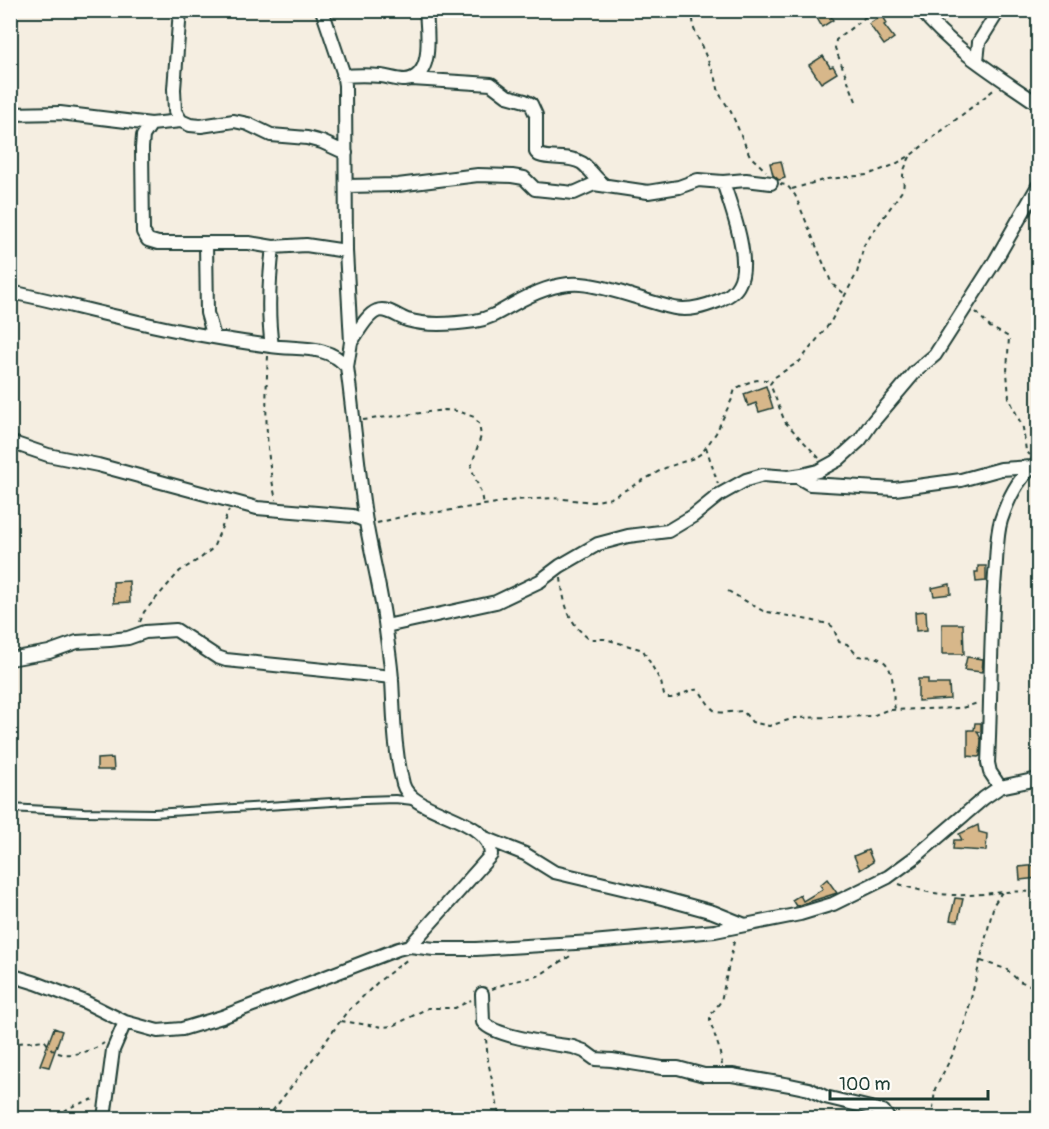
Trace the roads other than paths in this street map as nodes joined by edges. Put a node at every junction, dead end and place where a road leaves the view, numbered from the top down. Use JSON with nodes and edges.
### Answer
{"nodes":[{"id":1,"x":180,"y":10,"type":"edge"},
{"id":2,"x":322,"y":10,"type":"edge"},
{"id":3,"x":426,"y":10,"type":"edge"},
{"id":4,"x":921,"y":10,"type":"edge"},
{"id":5,"x":999,"y":10,"type":"edge"},
{"id":6,"x":977,"y":61,"type":"junction"},
{"id":7,"x":343,"y":76,"type":"junction"},
{"id":8,"x":412,"y":79,"type":"junction"},
{"id":9,"x":1038,"y":104,"type":"edge"},
{"id":10,"x":10,"y":114,"type":"edge"},
{"id":11,"x":181,"y":121,"type":"junction"},
{"id":12,"x":151,"y":124,"type":"junction"},
{"id":13,"x":346,"y":153,"type":"junction"},
{"id":14,"x":723,"y":183,"type":"junction"},
{"id":15,"x":771,"y":183,"type":"road end"},
{"id":16,"x":603,"y":184,"type":"junction"},
{"id":17,"x":346,"y":186,"type":"junction"},
{"id":18,"x":1038,"y":186,"type":"edge"},
{"id":19,"x":206,"y":243,"type":"junction"},
{"id":20,"x":273,"y":247,"type":"junction"},
{"id":21,"x":346,"y":251,"type":"junction"},
{"id":22,"x":10,"y":292,"type":"edge"},
{"id":23,"x":214,"y":337,"type":"junction"},
{"id":24,"x":351,"y":342,"type":"junction"},
{"id":25,"x":270,"y":346,"type":"junction"},
{"id":26,"x":347,"y":368,"type":"junction"},
{"id":27,"x":10,"y":442,"type":"edge"},
{"id":28,"x":1036,"y":465,"type":"edge"},
{"id":29,"x":796,"y":476,"type":"junction"},
{"id":30,"x":366,"y":521,"type":"junction"},
{"id":31,"x":386,"y":626,"type":"junction"},
{"id":32,"x":10,"y":659,"type":"edge"},
{"id":33,"x":392,"y":677,"type":"junction"},
{"id":34,"x":1038,"y":779,"type":"edge"},
{"id":35,"x":1000,"y":787,"type":"junction"},
{"id":36,"x":417,"y":802,"type":"junction"},
{"id":37,"x":10,"y":808,"type":"edge"},
{"id":38,"x":485,"y":838,"type":"junction"},
{"id":39,"x":745,"y":925,"type":"junction"},
{"id":40,"x":416,"y":947,"type":"junction"},
{"id":41,"x":10,"y":975,"type":"edge"},
{"id":42,"x":482,"y":994,"type":"road end"},
{"id":43,"x":124,"y":1022,"type":"junction"},
{"id":44,"x":104,"y":1119,"type":"edge"},
{"id":45,"x":888,"y":1119,"type":"edge"}],
"edges":[{"from":1,"to":11,"type":"street"},
{"from":2,"to":7,"type":"street"},
{"from":3,"to":8,"type":"street"},
{"from":4,"to":6,"type":"street"},
{"from":5,"to":6,"type":"street"},
{"from":6,"to":9,"type":"street"},
{"from":7,"to":8,"type":"street"},
{"from":7,"to":13,"type":"street"},
{"from":8,"to":16,"type":"street"},
{"from":10,"to":12,"type":"street"},
{"from":11,"to":12,"type":"street"},
{"from":11,"to":13,"type":"street"},
{"from":12,"to":19,"type":"street"},
{"from":13,"to":17,"type":"street"},
{"from":14,"to":15,"type":"street"},
{"from":14,"to":16,"type":"street"},
{"from":14,"to":24,"type":"street"},
{"from":16,"to":17,"type":"street"},
{"from":17,"to":21,"type":"street"},
{"from":18,"to":29,"type":"street"},
{"from":19,"to":20,"type":"street"},
{"from":19,"to":23,"type":"street"},
{"from":20,"to":21,"type":"street"},
{"from":20,"to":25,"type":"street"},
{"from":21,"to":24,"type":"street"},
{"from":22,"to":23,"type":"street"},
{"from":23,"to":25,"type":"street"},
{"from":24,"to":26,"type":"street"},
{"from":25,"to":26,"type":"street"},
{"from":26,"to":30,"type":"street"},
{"from":27,"to":30,"type":"street"},
{"from":28,"to":29,"type":"street"},
{"from":28,"to":35,"type":"street"},
{"from":29,"to":31,"type":"street"},
{"from":30,"to":31,"type":"street"},
{"from":31,"to":33,"type":"street"},
{"from":32,"to":33,"type":"street"},
{"from":33,"to":36,"type":"street"},
{"from":34,"to":35,"type":"street"},
{"from":35,"to":39,"type":"street"},
{"from":36,"to":37,"type":"lane"},
{"from":36,"to":38,"type":"street"},
{"from":38,"to":39,"type":"street"},
{"from":38,"to":40,"type":"street"},
{"from":39,"to":40,"type":"street"},
{"from":40,"to":43,"type":"street"},
{"from":41,"to":43,"type":"street"},
{"from":42,"to":45,"type":"street"},
{"from":43,"to":44,"type":"street"}]}
